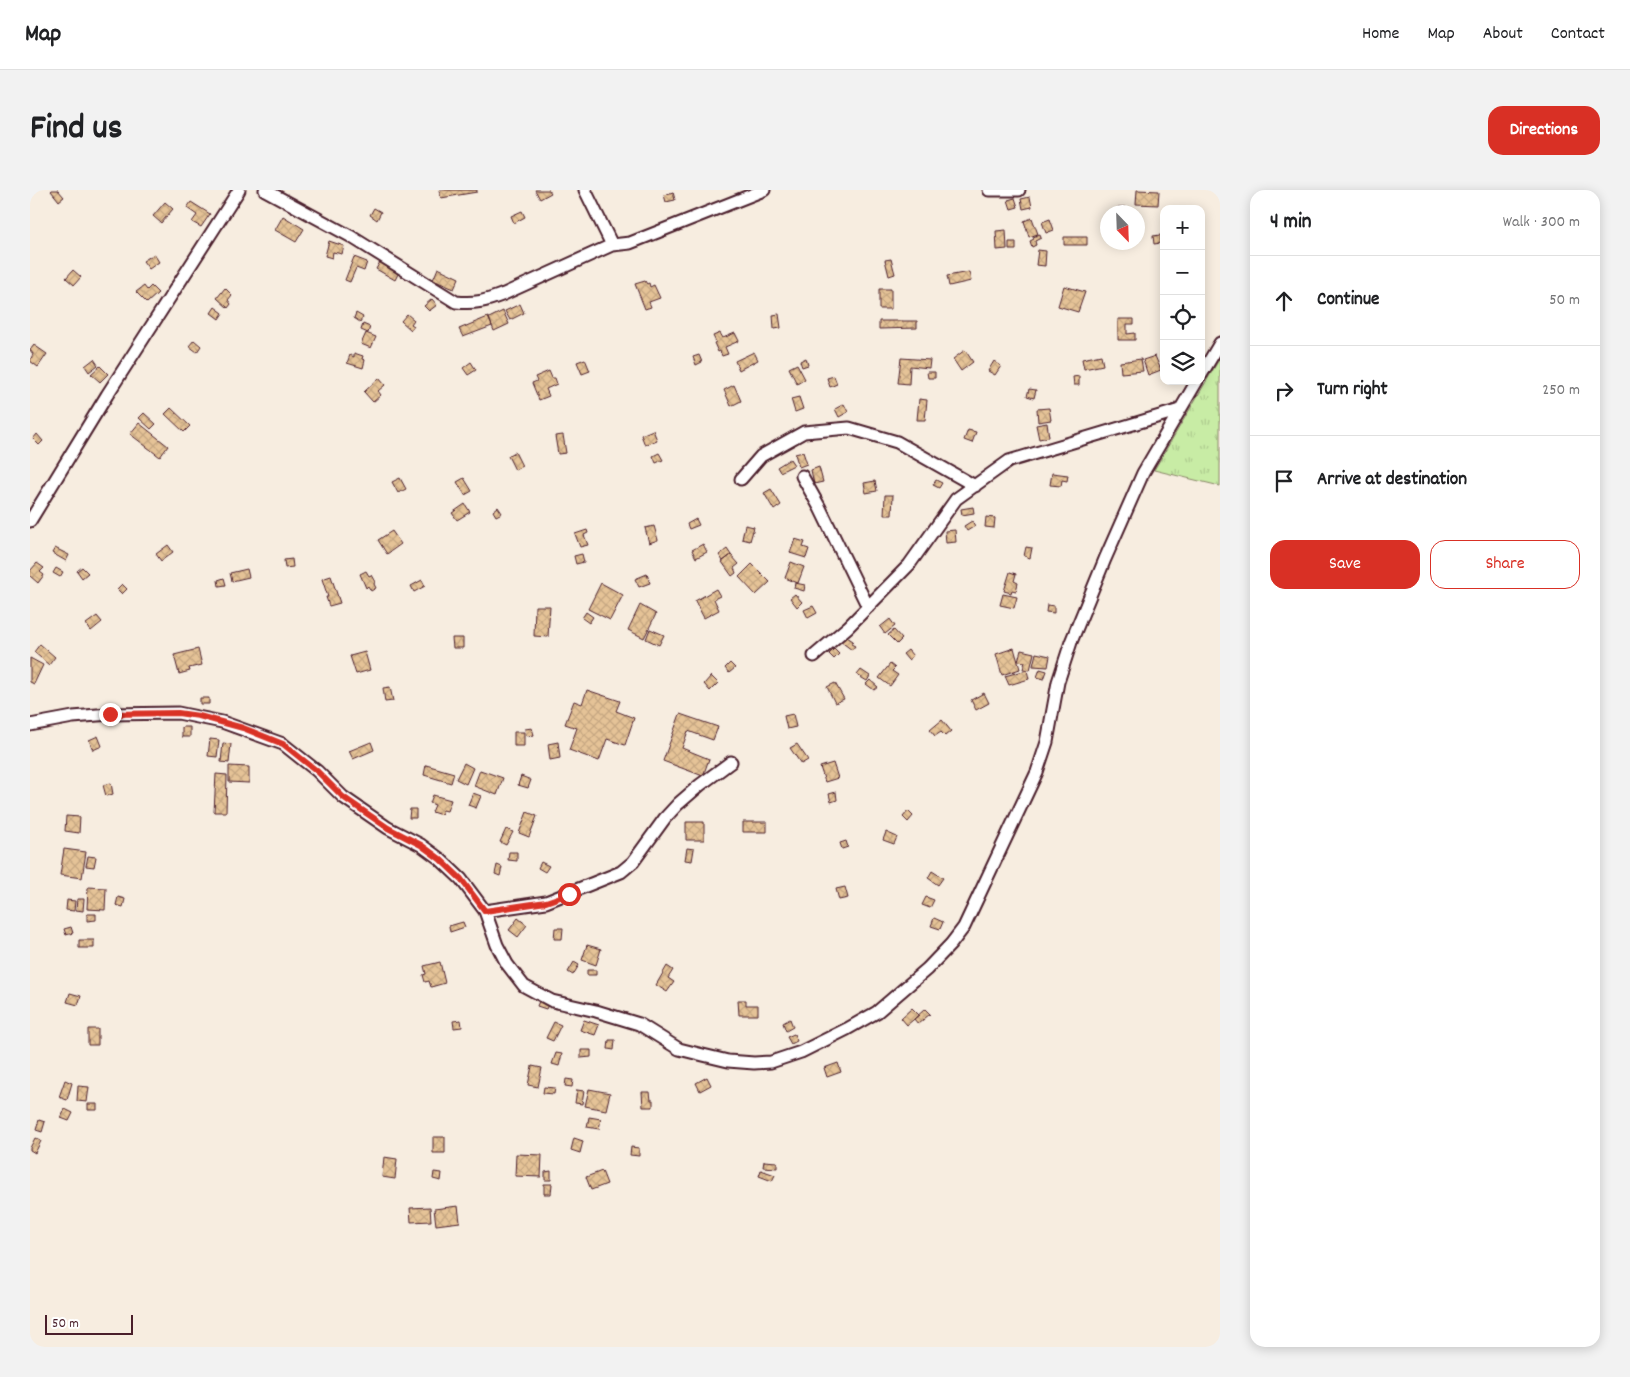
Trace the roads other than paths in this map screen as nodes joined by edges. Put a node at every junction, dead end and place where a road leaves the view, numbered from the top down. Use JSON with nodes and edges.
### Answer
{"nodes":[{"id":1,"x":239,"y":190,"type":"edge"},
{"id":2,"x":265,"y":190,"type":"edge"},
{"id":3,"x":585,"y":190,"type":"edge"},
{"id":4,"x":764,"y":190,"type":"edge"},
{"id":5,"x":989,"y":190,"type":"edge"},
{"id":6,"x":1019,"y":190,"type":"edge"},
{"id":7,"x":612,"y":245,"type":"junction"},
{"id":8,"x":1220,"y":343,"type":"edge"},
{"id":9,"x":1205,"y":368,"type":"edge"},
{"id":10,"x":1195,"y":385,"type":"edge"},
{"id":11,"x":1180,"y":410,"type":"junction"},
{"id":12,"x":802,"y":476,"type":"dead end"},
{"id":13,"x":741,"y":480,"type":"dead end"},
{"id":14,"x":975,"y":486,"type":"junction"},
{"id":15,"x":30,"y":521,"type":"edge"},
{"id":16,"x":868,"y":607,"type":"junction"},
{"id":17,"x":814,"y":656,"type":"dead end"},
{"id":18,"x":30,"y":725,"type":"edge"},
{"id":19,"x":731,"y":762,"type":"dead end"},
{"id":20,"x":485,"y":911,"type":"junction"}],
"edges":[{"from":1,"to":15,"type":"street"},
{"from":2,"to":7,"type":"street"},
{"from":3,"to":7,"type":"street"},
{"from":4,"to":7,"type":"street"},
{"from":5,"to":6,"type":"street"},
{"from":8,"to":9,"type":"street"},
{"from":10,"to":11,"type":"street"},
{"from":11,"to":14,"type":"street"},
{"from":11,"to":20,"type":"street"},
{"from":12,"to":16,"type":"street"},
{"from":13,"to":14,"type":"street"},
{"from":14,"to":16,"type":"street"},
{"from":16,"to":17,"type":"street"},
{"from":18,"to":20,"type":"street"},
{"from":19,"to":20,"type":"street"}]}
